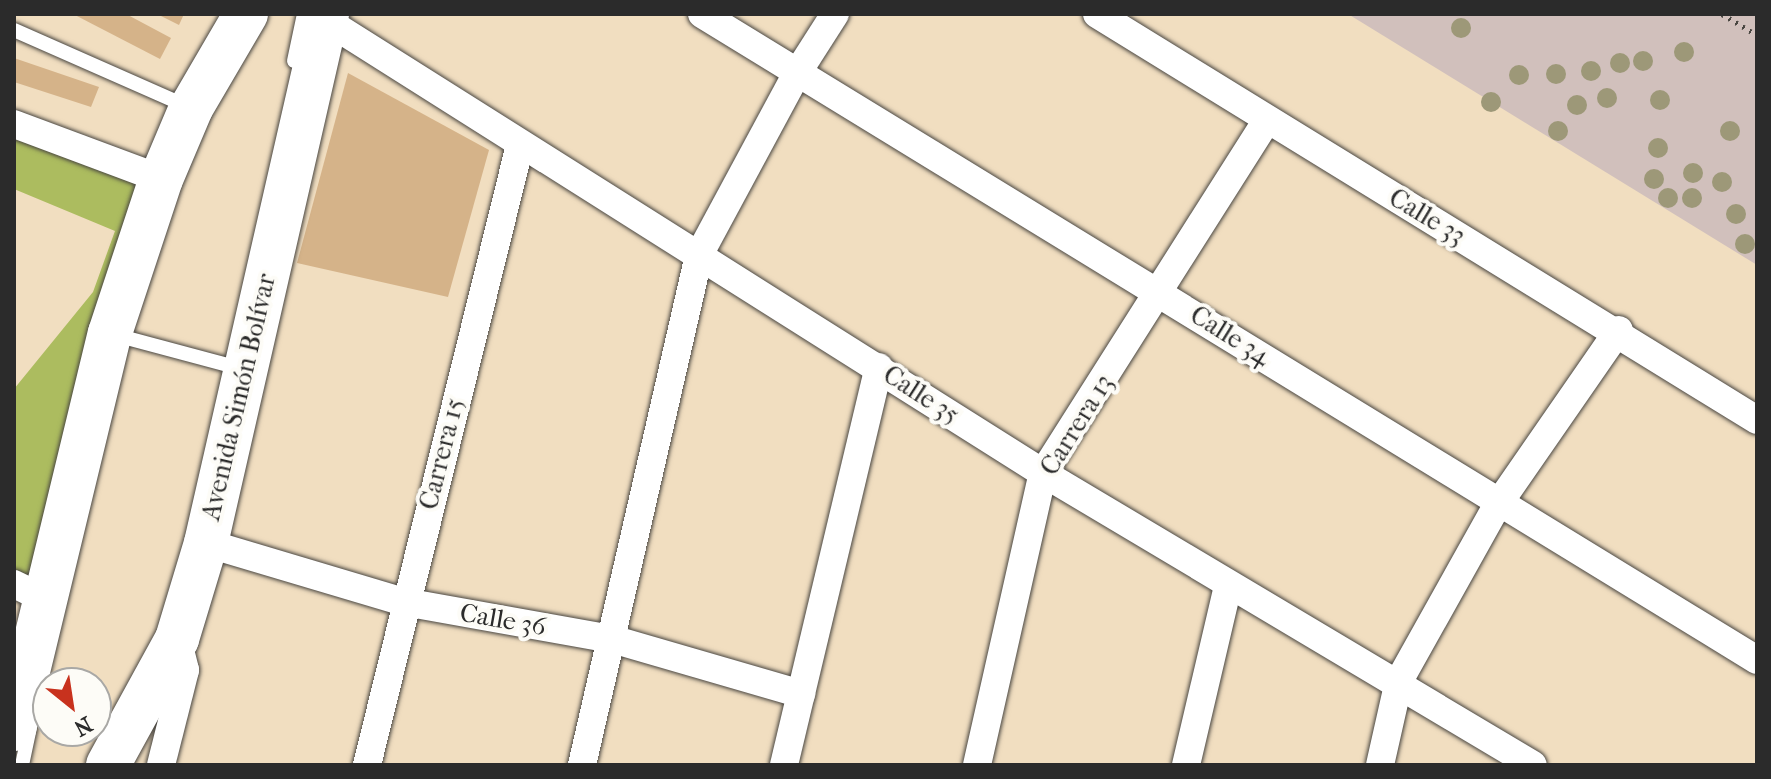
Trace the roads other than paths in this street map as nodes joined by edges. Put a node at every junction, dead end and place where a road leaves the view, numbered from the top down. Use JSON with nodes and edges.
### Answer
{"nodes":[{"id":1,"x":246,"y":14,"type":"edge"},
{"id":2,"x":702,"y":14,"type":"edge"},
{"id":3,"x":835,"y":14,"type":"edge"},
{"id":4,"x":1097,"y":14,"type":"edge"},
{"id":5,"x":318,"y":16,"type":"edge"},
{"id":6,"x":14,"y":30,"type":"edge"},
{"id":7,"x":291,"y":73,"type":"dead end"},
{"id":8,"x":796,"y":75,"type":"junction"},
{"id":9,"x":191,"y":108,"type":"junction"},
{"id":10,"x":1266,"y":122,"type":"junction"},
{"id":11,"x":14,"y":124,"type":"edge"},
{"id":12,"x":520,"y":145,"type":"junction"},
{"id":13,"x":161,"y":179,"type":"junction"},
{"id":14,"x":699,"y":255,"type":"junction"},
{"id":15,"x":1162,"y":293,"type":"junction"},
{"id":16,"x":132,"y":323,"type":"dead end"},
{"id":17,"x":1619,"y":330,"type":"junction"},
{"id":18,"x":228,"y":365,"type":"dead end"},
{"id":19,"x":879,"y":367,"type":"junction"},
{"id":20,"x":112,"y":398,"type":"dead end"},
{"id":21,"x":1757,"y":420,"type":"edge"},
{"id":22,"x":1043,"y":473,"type":"junction"},
{"id":23,"x":203,"y":480,"type":"dead end"},
{"id":24,"x":1497,"y":506,"type":"junction"},
{"id":25,"x":206,"y":543,"type":"junction"},
{"id":26,"x":1228,"y":586,"type":"junction"},
{"id":27,"x":29,"y":591,"type":"edge"},
{"id":28,"x":404,"y":602,"type":"junction"},
{"id":29,"x":177,"y":639,"type":"junction"},
{"id":30,"x":612,"y":639,"type":"junction"},
{"id":31,"x":1757,"y":660,"type":"edge"},
{"id":32,"x":1399,"y":681,"type":"junction"},
{"id":33,"x":801,"y":694,"type":"junction"},
{"id":34,"x":123,"y":702,"type":"dead end"},
{"id":35,"x":14,"y":729,"type":"edge"},
{"id":36,"x":22,"y":765,"type":"edge"},
{"id":37,"x":108,"y":765,"type":"edge"},
{"id":38,"x":161,"y":765,"type":"edge"},
{"id":39,"x":367,"y":765,"type":"edge"},
{"id":40,"x":582,"y":765,"type":"edge"},
{"id":41,"x":784,"y":765,"type":"edge"},
{"id":42,"x":977,"y":765,"type":"edge"},
{"id":43,"x":1186,"y":765,"type":"edge"},
{"id":44,"x":1380,"y":765,"type":"edge"},
{"id":45,"x":1533,"y":765,"type":"edge"}],
"edges":[{"from":1,"to":9,"type":"main road"},
{"from":2,"to":8,"type":"street","name":"Calle 34"},
{"from":3,"to":8,"type":"street"},
{"from":4,"to":10,"type":"street","name":"Calle 33"},
{"from":5,"to":7,"type":"lane"},
{"from":5,"to":12,"type":"street","name":"Calle 35"},
{"from":5,"to":25,"type":"main road","name":"Avenida Simón Bolívar"},
{"from":6,"to":9,"type":"lane"},
{"from":8,"to":14,"type":"street"},
{"from":8,"to":15,"type":"street","name":"Calle 34"},
{"from":9,"to":13,"type":"main road"},
{"from":10,"to":15,"type":"street","name":"Carrera 13"},
{"from":10,"to":17,"type":"street","name":"Calle 33"},
{"from":11,"to":13,"type":"street"},
{"from":12,"to":14,"type":"street","name":"Calle 35"},
{"from":12,"to":28,"type":"street","name":"Carrera 15"},
{"from":13,"to":27,"type":"main road"},
{"from":14,"to":19,"type":"street","name":"Calle 35"},
{"from":14,"to":30,"type":"street"},
{"from":15,"to":22,"type":"street","name":"Carrera 13"},
{"from":15,"to":24,"type":"street","name":"Calle 34"},
{"from":16,"to":18,"type":"lane"},
{"from":17,"to":21,"type":"street","name":"Calle 33"},
{"from":17,"to":24,"type":"street"},
{"from":19,"to":22,"type":"street","name":"Calle 35"},
{"from":19,"to":33,"type":"street"},
{"from":20,"to":36,"type":"lane"},
{"from":22,"to":26,"type":"street","name":"Calle 35"},
{"from":22,"to":42,"type":"street","name":"Carrera 13"},
{"from":23,"to":34,"type":"lane"},
{"from":24,"to":31,"type":"street","name":"Calle 34"},
{"from":24,"to":32,"type":"street"},
{"from":25,"to":28,"type":"street","name":"Calle 36"},
{"from":25,"to":29,"type":"main road","name":"Avenida Simón Bolívar"},
{"from":26,"to":32,"type":"street","name":"Calle 35"},
{"from":26,"to":43,"type":"street"},
{"from":27,"to":35,"type":"main road"},
{"from":28,"to":30,"type":"street","name":"Calle 36"},
{"from":28,"to":39,"type":"street","name":"Carrera 15"},
{"from":29,"to":37,"type":"main road","name":"Avenida Simón Bolívar"},
{"from":29,"to":38,"type":"street"},
{"from":30,"to":33,"type":"street","name":"Calle 36"},
{"from":30,"to":40,"type":"street"},
{"from":32,"to":44,"type":"street"},
{"from":32,"to":45,"type":"street","name":"Calle 35"},
{"from":33,"to":41,"type":"street"}]}
